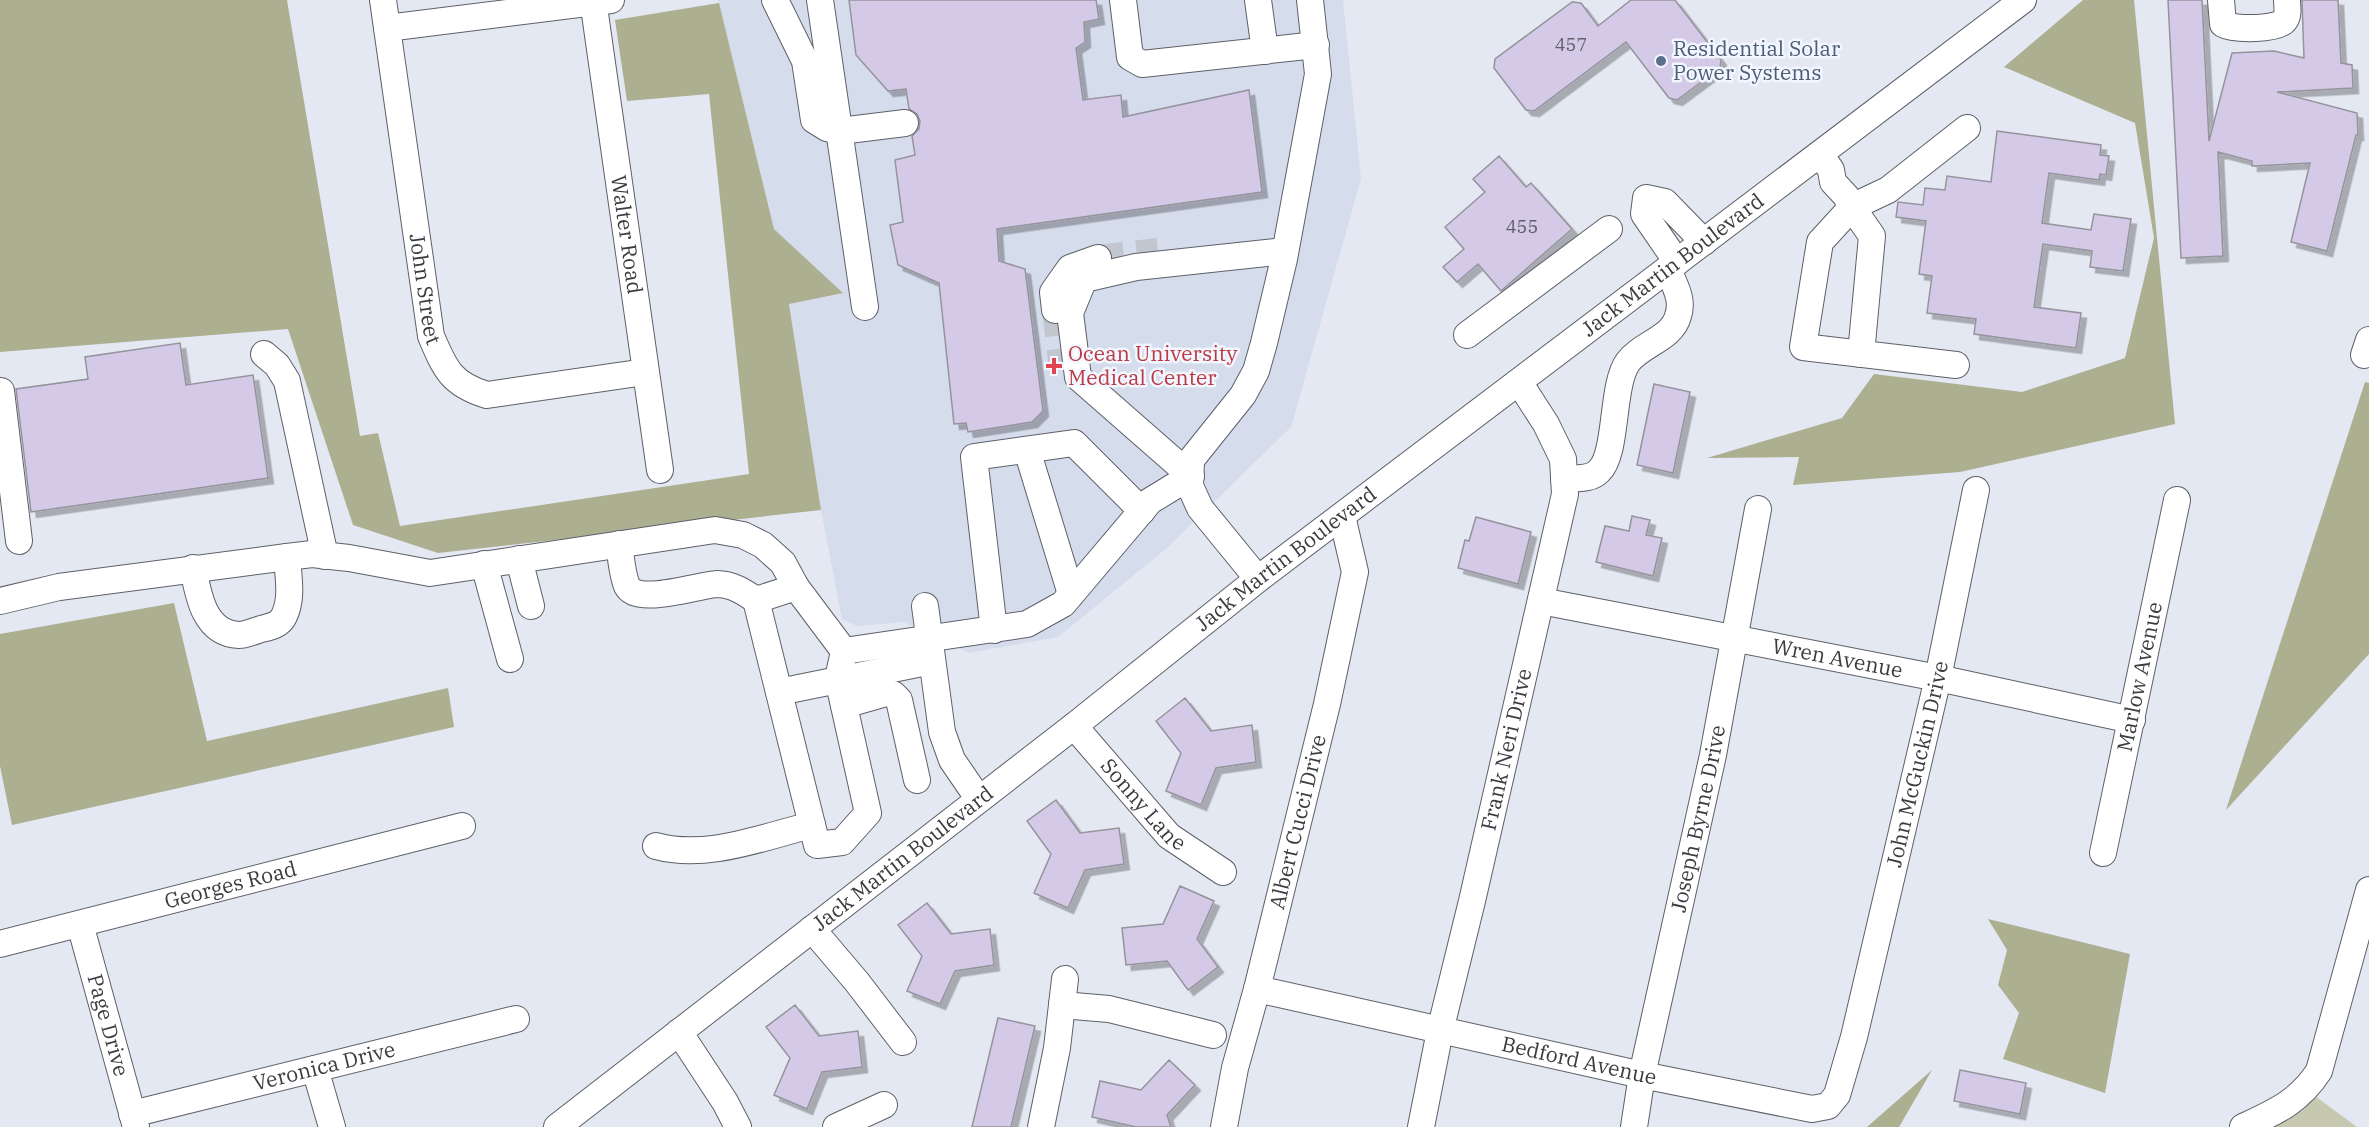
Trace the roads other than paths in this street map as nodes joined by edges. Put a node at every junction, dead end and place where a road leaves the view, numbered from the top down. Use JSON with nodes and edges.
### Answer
{"nodes":[{"id":1,"x":383,"y":0,"type":"edge"},
{"id":2,"x":775,"y":0,"type":"edge"},
{"id":3,"x":820,"y":0,"type":"edge"},
{"id":4,"x":1258,"y":0,"type":"edge"},
{"id":5,"x":1310,"y":0,"type":"edge"},
{"id":6,"x":2023,"y":0,"type":"edge"},
{"id":7,"x":2221,"y":0,"type":"edge"},
{"id":8,"x":2287,"y":0,"type":"edge"},
{"id":9,"x":599,"y":1,"type":"edge"},
{"id":10,"x":1123,"y":4,"type":"edge"},
{"id":11,"x":387,"y":28,"type":"junction"},
{"id":12,"x":1316,"y":45,"type":"junction"},
{"id":13,"x":1265,"y":51,"type":"junction"},
{"id":14,"x":905,"y":123,"type":"dead end"},
{"id":15,"x":1966,"y":128,"type":"dead end"},
{"id":16,"x":840,"y":131,"type":"junction"},
{"id":17,"x":1826,"y":162,"type":"junction"},
{"id":18,"x":1849,"y":201,"type":"junction"},
{"id":19,"x":1609,"y":229,"type":"dead end"},
{"id":20,"x":1704,"y":242,"type":"junction"},
{"id":21,"x":1158,"y":251,"type":"tunnel mouth"},
{"id":22,"x":1285,"y":251,"type":"junction"},
{"id":23,"x":1233,"y":256,"type":"junction"},
{"id":24,"x":1098,"y":258,"type":"tunnel mouth"},
{"id":25,"x":1672,"y":265,"type":"junction"},
{"id":26,"x":865,"y":307,"type":"dead end"},
{"id":27,"x":1055,"y":310,"type":"tunnel mouth"},
{"id":28,"x":1467,"y":335,"type":"dead end"},
{"id":29,"x":264,"y":354,"type":"dead end"},
{"id":30,"x":1861,"y":354,"type":"junction"},
{"id":31,"x":1061,"y":361,"type":"tunnel mouth"},
{"id":32,"x":1956,"y":365,"type":"dead end"},
{"id":33,"x":645,"y":372,"type":"junction"},
{"id":34,"x":1519,"y":382,"type":"junction"},
{"id":35,"x":1,"y":391,"type":"edge"},
{"id":36,"x":1100,"y":396,"type":"junction"},
{"id":37,"x":1027,"y":450,"type":"junction"},
{"id":38,"x":660,"y":470,"type":"dead end"},
{"id":39,"x":1191,"y":476,"type":"junction"},
{"id":40,"x":1564,"y":479,"type":"junction"},
{"id":41,"x":1976,"y":490,"type":"dead end"},
{"id":42,"x":2177,"y":501,"type":"dead end"},
{"id":43,"x":1758,"y":508,"type":"dead end"},
{"id":44,"x":1142,"y":511,"type":"junction"},
{"id":45,"x":1342,"y":516,"type":"junction"},
{"id":46,"x":19,"y":541,"type":"dead end"},
{"id":47,"x":619,"y":544,"type":"junction"},
{"id":48,"x":325,"y":556,"type":"junction"},
{"id":49,"x":287,"y":557,"type":"junction"},
{"id":50,"x":519,"y":559,"type":"junction"},
{"id":51,"x":484,"y":564,"type":"junction"},
{"id":52,"x":193,"y":568,"type":"junction"},
{"id":53,"x":1258,"y":579,"type":"junction"},
{"id":54,"x":796,"y":586,"type":"junction"},
{"id":55,"x":1071,"y":594,"type":"junction"},
{"id":56,"x":756,"y":600,"type":"junction"},
{"id":57,"x":1541,"y":600,"type":"junction"},
{"id":58,"x":0,"y":601,"type":"edge"},
{"id":59,"x":531,"y":606,"type":"dead end"},
{"id":60,"x":925,"y":606,"type":"dead end"},
{"id":61,"x":994,"y":630,"type":"junction"},
{"id":62,"x":1734,"y":638,"type":"junction"},
{"id":63,"x":844,"y":651,"type":"junction"},
{"id":64,"x":930,"y":651,"type":"junction"},
{"id":65,"x":510,"y":659,"type":"dead end"},
{"id":66,"x":1938,"y":678,"type":"junction"},
{"id":67,"x":838,"y":679,"type":"junction"},
{"id":68,"x":779,"y":692,"type":"junction"},
{"id":69,"x":844,"y":705,"type":"junction"},
{"id":70,"x":2132,"y":720,"type":"junction"},
{"id":71,"x":1074,"y":726,"type":"junction"},
{"id":72,"x":917,"y":780,"type":"dead end"},
{"id":73,"x":978,"y":798,"type":"junction"},
{"id":74,"x":812,"y":825,"type":"junction"},
{"id":75,"x":462,"y":826,"type":"dead end"},
{"id":76,"x":656,"y":846,"type":"dead end"},
{"id":77,"x":2103,"y":853,"type":"dead end"},
{"id":78,"x":1223,"y":872,"type":"dead end"},
{"id":79,"x":2369,"y":890,"type":"edge"},
{"id":80,"x":80,"y":924,"type":"junction"},
{"id":81,"x":812,"y":929,"type":"junction"},
{"id":82,"x":0,"y":944,"type":"edge"},
{"id":83,"x":1065,"y":979,"type":"dead end"},
{"id":84,"x":1257,"y":989,"type":"junction"},
{"id":85,"x":1062,"y":1005,"type":"junction"},
{"id":86,"x":516,"y":1019,"type":"dead end"},
{"id":87,"x":1440,"y":1031,"type":"junction"},
{"id":88,"x":679,"y":1032,"type":"junction"},
{"id":89,"x":1213,"y":1035,"type":"dead end"},
{"id":90,"x":1854,"y":1037,"type":"joint"},
{"id":91,"x":903,"y":1042,"type":"dead end"},
{"id":92,"x":315,"y":1069,"type":"junction"},
{"id":93,"x":1642,"y":1075,"type":"junction"},
{"id":94,"x":884,"y":1104,"type":"dead end"},
{"id":95,"x":134,"y":1120,"type":"edge"},
{"id":96,"x":2261,"y":1124,"type":"edge"},
{"id":97,"x":332,"y":1127,"type":"edge"},
{"id":98,"x":557,"y":1127,"type":"edge"},
{"id":99,"x":738,"y":1127,"type":"edge"},
{"id":100,"x":836,"y":1127,"type":"edge"},
{"id":101,"x":1041,"y":1127,"type":"edge"},
{"id":102,"x":1224,"y":1127,"type":"edge"},
{"id":103,"x":1421,"y":1127,"type":"edge"},
{"id":104,"x":1634,"y":1127,"type":"edge"}],
"edges":[{"from":1,"to":11,"type":"street","name":"John Street"},
{"from":2,"to":16,"type":"street"},
{"from":3,"to":16,"type":"street"},
{"from":4,"to":13,"type":"street"},
{"from":5,"to":12,"type":"street"},
{"from":6,"to":17,"type":"street","name":"Jack Martin Boulevard"},
{"from":7,"to":8,"type":"street"},
{"from":9,"to":11,"type":"street"},
{"from":9,"to":33,"type":"street","name":"Walter Road"},
{"from":10,"to":13,"type":"street"},
{"from":11,"to":33,"type":"street","name":"John Street"},
{"from":12,"to":13,"type":"street"},
{"from":12,"to":22,"type":"street"},
{"from":14,"to":16,"type":"street"},
{"from":15,"to":18,"type":"street"},
{"from":16,"to":26,"type":"street"},
{"from":17,"to":18,"type":"street"},
{"from":17,"to":20,"type":"street","name":"Jack Martin Boulevard"},
{"from":18,"to":30,"type":"street"},
{"from":18,"to":30,"type":"street"},
{"from":19,"to":28,"type":"street"},
{"from":20,"to":25,"type":"street","name":"Jack Martin Boulevard"},
{"from":20,"to":25,"type":"street"},
{"from":21,"to":23,"type":"street"},
{"from":22,"to":23,"type":"street"},
{"from":22,"to":39,"type":"street"},
{"from":23,"to":36,"type":"street"},
{"from":24,"to":27,"type":"street"},
{"from":25,"to":34,"type":"street","name":"Jack Martin Boulevard"},
{"from":25,"to":40,"type":"street"},
{"from":29,"to":48,"type":"street"},
{"from":30,"to":32,"type":"street"},
{"from":31,"to":36,"type":"street"},
{"from":33,"to":38,"type":"street","name":"Walter Road"},
{"from":34,"to":40,"type":"street","name":"Frank Neri Drive"},
{"from":34,"to":45,"type":"street","name":"Jack Martin Boulevard"},
{"from":35,"to":46,"type":"street"},
{"from":36,"to":39,"type":"street"},
{"from":37,"to":44,"type":"street"},
{"from":37,"to":55,"type":"street"},
{"from":37,"to":61,"type":"street"},
{"from":39,"to":44,"type":"street"},
{"from":39,"to":53,"type":"street"},
{"from":40,"to":57,"type":"street","name":"Frank Neri Drive"},
{"from":41,"to":66,"type":"street","name":"John McGuckin Drive"},
{"from":42,"to":70,"type":"street","name":"Marlow Avenue"},
{"from":43,"to":62,"type":"street","name":"Joseph Byrne Drive"},
{"from":44,"to":55,"type":"street"},
{"from":45,"to":53,"type":"street","name":"Jack Martin Boulevard"},
{"from":45,"to":84,"type":"street","name":"Albert Cucci Drive"},
{"from":47,"to":50,"type":"street"},
{"from":47,"to":54,"type":"street"},
{"from":47,"to":56,"type":"street"},
{"from":48,"to":49,"type":"street"},
{"from":48,"to":51,"type":"street"},
{"from":49,"to":52,"type":"street"},
{"from":49,"to":52,"type":"street"},
{"from":50,"to":51,"type":"street"},
{"from":50,"to":59,"type":"street"},
{"from":51,"to":65,"type":"street"},
{"from":52,"to":58,"type":"street"},
{"from":53,"to":71,"type":"street","name":"Jack Martin Boulevard"},
{"from":54,"to":56,"type":"street"},
{"from":54,"to":63,"type":"street"},
{"from":55,"to":61,"type":"street"},
{"from":56,"to":68,"type":"street"},
{"from":57,"to":62,"type":"street","name":"Wren Avenue"},
{"from":57,"to":87,"type":"street","name":"Frank Neri Drive"},
{"from":60,"to":64,"type":"street"},
{"from":61,"to":64,"type":"street"},
{"from":62,"to":66,"type":"street","name":"Wren Avenue"},
{"from":62,"to":93,"type":"street","name":"Joseph Byrne Drive"},
{"from":63,"to":64,"type":"street"},
{"from":63,"to":67,"type":"street"},
{"from":64,"to":67,"type":"street"},
{"from":64,"to":73,"type":"street"},
{"from":66,"to":70,"type":"street","name":"Wren Avenue"},
{"from":66,"to":90,"type":"street","name":"John McGuckin Drive"},
{"from":67,"to":68,"type":"street"},
{"from":67,"to":69,"type":"street"},
{"from":68,"to":74,"type":"street"},
{"from":69,"to":72,"type":"street"},
{"from":69,"to":74,"type":"street"},
{"from":70,"to":77,"type":"street","name":"Marlow Avenue"},
{"from":71,"to":73,"type":"street","name":"Jack Martin Boulevard"},
{"from":71,"to":78,"type":"street","name":"Sonny Lane"},
{"from":73,"to":81,"type":"street","name":"Jack Martin Boulevard"},
{"from":74,"to":76,"type":"street"},
{"from":75,"to":80,"type":"street","name":"Georges Road"},
{"from":79,"to":96,"type":"street"},
{"from":80,"to":82,"type":"street","name":"Georges Road"},
{"from":80,"to":95,"type":"street","name":"Page Drive"},
{"from":81,"to":88,"type":"street","name":"Jack Martin Boulevard"},
{"from":81,"to":91,"type":"street"},
{"from":83,"to":85,"type":"street"},
{"from":84,"to":87,"type":"street","name":"Bedford Avenue"},
{"from":84,"to":102,"type":"street","name":"Albert Cucci Drive"},
{"from":85,"to":89,"type":"street"},
{"from":85,"to":101,"type":"street"},
{"from":86,"to":92,"type":"street","name":"Veronica Drive"},
{"from":87,"to":93,"type":"street","name":"Bedford Avenue"},
{"from":87,"to":103,"type":"street","name":"Frank Neri Drive"},
{"from":88,"to":98,"type":"street","name":"Jack Martin Boulevard"},
{"from":88,"to":99,"type":"street"},
{"from":90,"to":93,"type":"street","name":"Bedford Avenue"},
{"from":92,"to":95,"type":"street","name":"Veronica Drive"},
{"from":92,"to":97,"type":"street"},
{"from":93,"to":104,"type":"street","name":"Joseph Byrne Drive"},
{"from":94,"to":100,"type":"street"}]}
